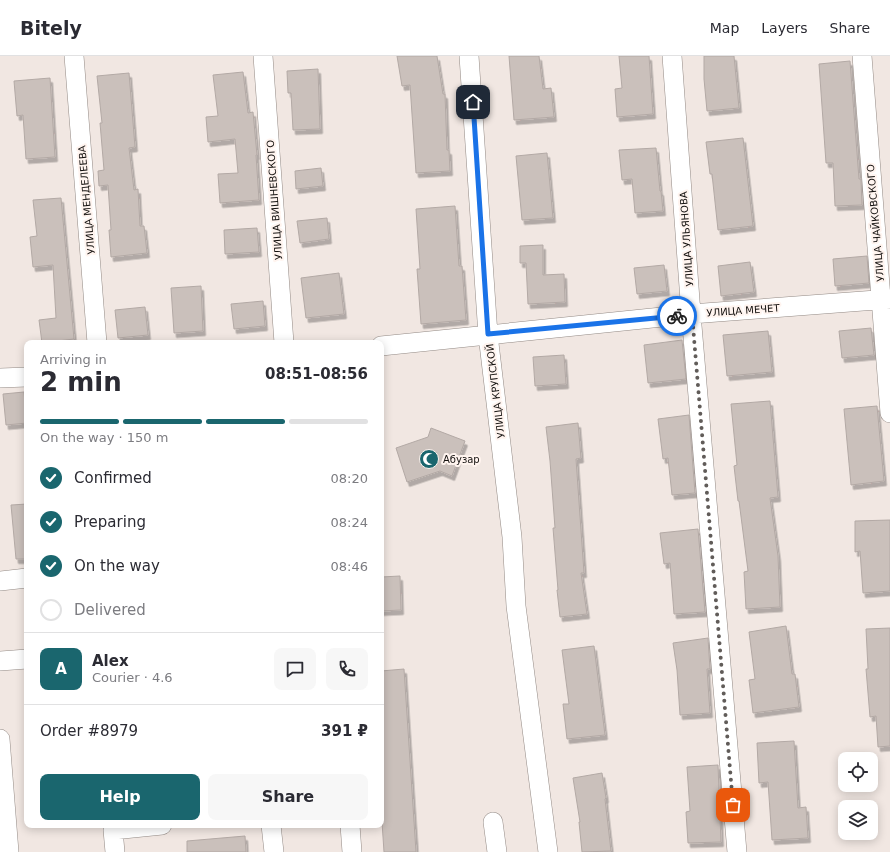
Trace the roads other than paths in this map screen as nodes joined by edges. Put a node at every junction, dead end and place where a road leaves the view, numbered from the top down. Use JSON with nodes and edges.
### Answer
{"nodes":[{"id":1,"x":74,"y":56,"type":"edge"},
{"id":2,"x":263,"y":56,"type":"edge"},
{"id":3,"x":470,"y":56,"type":"edge"},
{"id":4,"x":672,"y":56,"type":"edge"},
{"id":5,"x":862,"y":56,"type":"edge"},
{"id":6,"x":886,"y":299,"type":"edge"},
{"id":7,"x":692,"y":314,"type":"junction"},
{"id":8,"x":488,"y":334,"type":"junction"},
{"id":9,"x":97,"y":340,"type":"edge"},
{"id":10,"x":284,"y":340,"type":"edge"},
{"id":11,"x":384,"y":346,"type":"edge"},
{"id":12,"x":24,"y":377,"type":"edge"},
{"id":13,"x":0,"y":378,"type":"edge"},
{"id":14,"x":890,"y":413,"type":"edge"},
{"id":15,"x":24,"y":578,"type":"edge"},
{"id":16,"x":0,"y":582,"type":"edge"},
{"id":17,"x":24,"y":659,"type":"edge"},
{"id":18,"x":0,"y":661,"type":"edge"},
{"id":19,"x":0,"y":739,"type":"edge"},
{"id":20,"x":493,"y":822,"type":"dead end"},
{"id":21,"x":133,"y":828,"type":"edge"},
{"id":22,"x":271,"y":828,"type":"edge"},
{"id":23,"x":350,"y":828,"type":"edge"},
{"id":24,"x":9,"y":852,"type":"edge"},
{"id":25,"x":115,"y":852,"type":"edge"},
{"id":26,"x":274,"y":852,"type":"edge"},
{"id":27,"x":352,"y":852,"type":"edge"},
{"id":28,"x":497,"y":852,"type":"edge"},
{"id":29,"x":548,"y":852,"type":"edge"},
{"id":30,"x":737,"y":852,"type":"edge"}],
"edges":[{"from":1,"to":9,"type":"street","name":"УЛИЦА МЕНДЕЛЕЕВА"},
{"from":2,"to":10,"type":"street","name":"УЛИЦА ВИШНЕВСКОГО"},
{"from":3,"to":8,"type":"street","name":"УЛИЦА КРУПСКОЙ"},
{"from":4,"to":7,"type":"street","name":"УЛИЦА УЛЬЯНОВА"},
{"from":5,"to":6,"type":"street","name":"УЛИЦА ЧАЙКОВСКОГО"},
{"from":6,"to":7,"type":"street","name":"УЛИЦА МЕЧЕТ"},
{"from":6,"to":14,"type":"street","name":"УЛИЦА ЧАЙКОВСКОГО"},
{"from":7,"to":8,"type":"street","name":"УЛИЦА МЕЧЕТ"},
{"from":7,"to":30,"type":"street","name":"УЛИЦА УЛЬЯНОВА"},
{"from":8,"to":11,"type":"street","name":"УЛИЦА МЕЧЕТ"},
{"from":8,"to":29,"type":"street","name":"УЛИЦА КРУПСКОЙ"},
{"from":12,"to":13,"type":"street"},
{"from":15,"to":16,"type":"street"},
{"from":17,"to":18,"type":"street"},
{"from":19,"to":24,"type":"street"},
{"from":20,"to":28,"type":"street"},
{"from":21,"to":25,"type":"street"},
{"from":22,"to":26,"type":"street"},
{"from":23,"to":27,"type":"street"}]}
